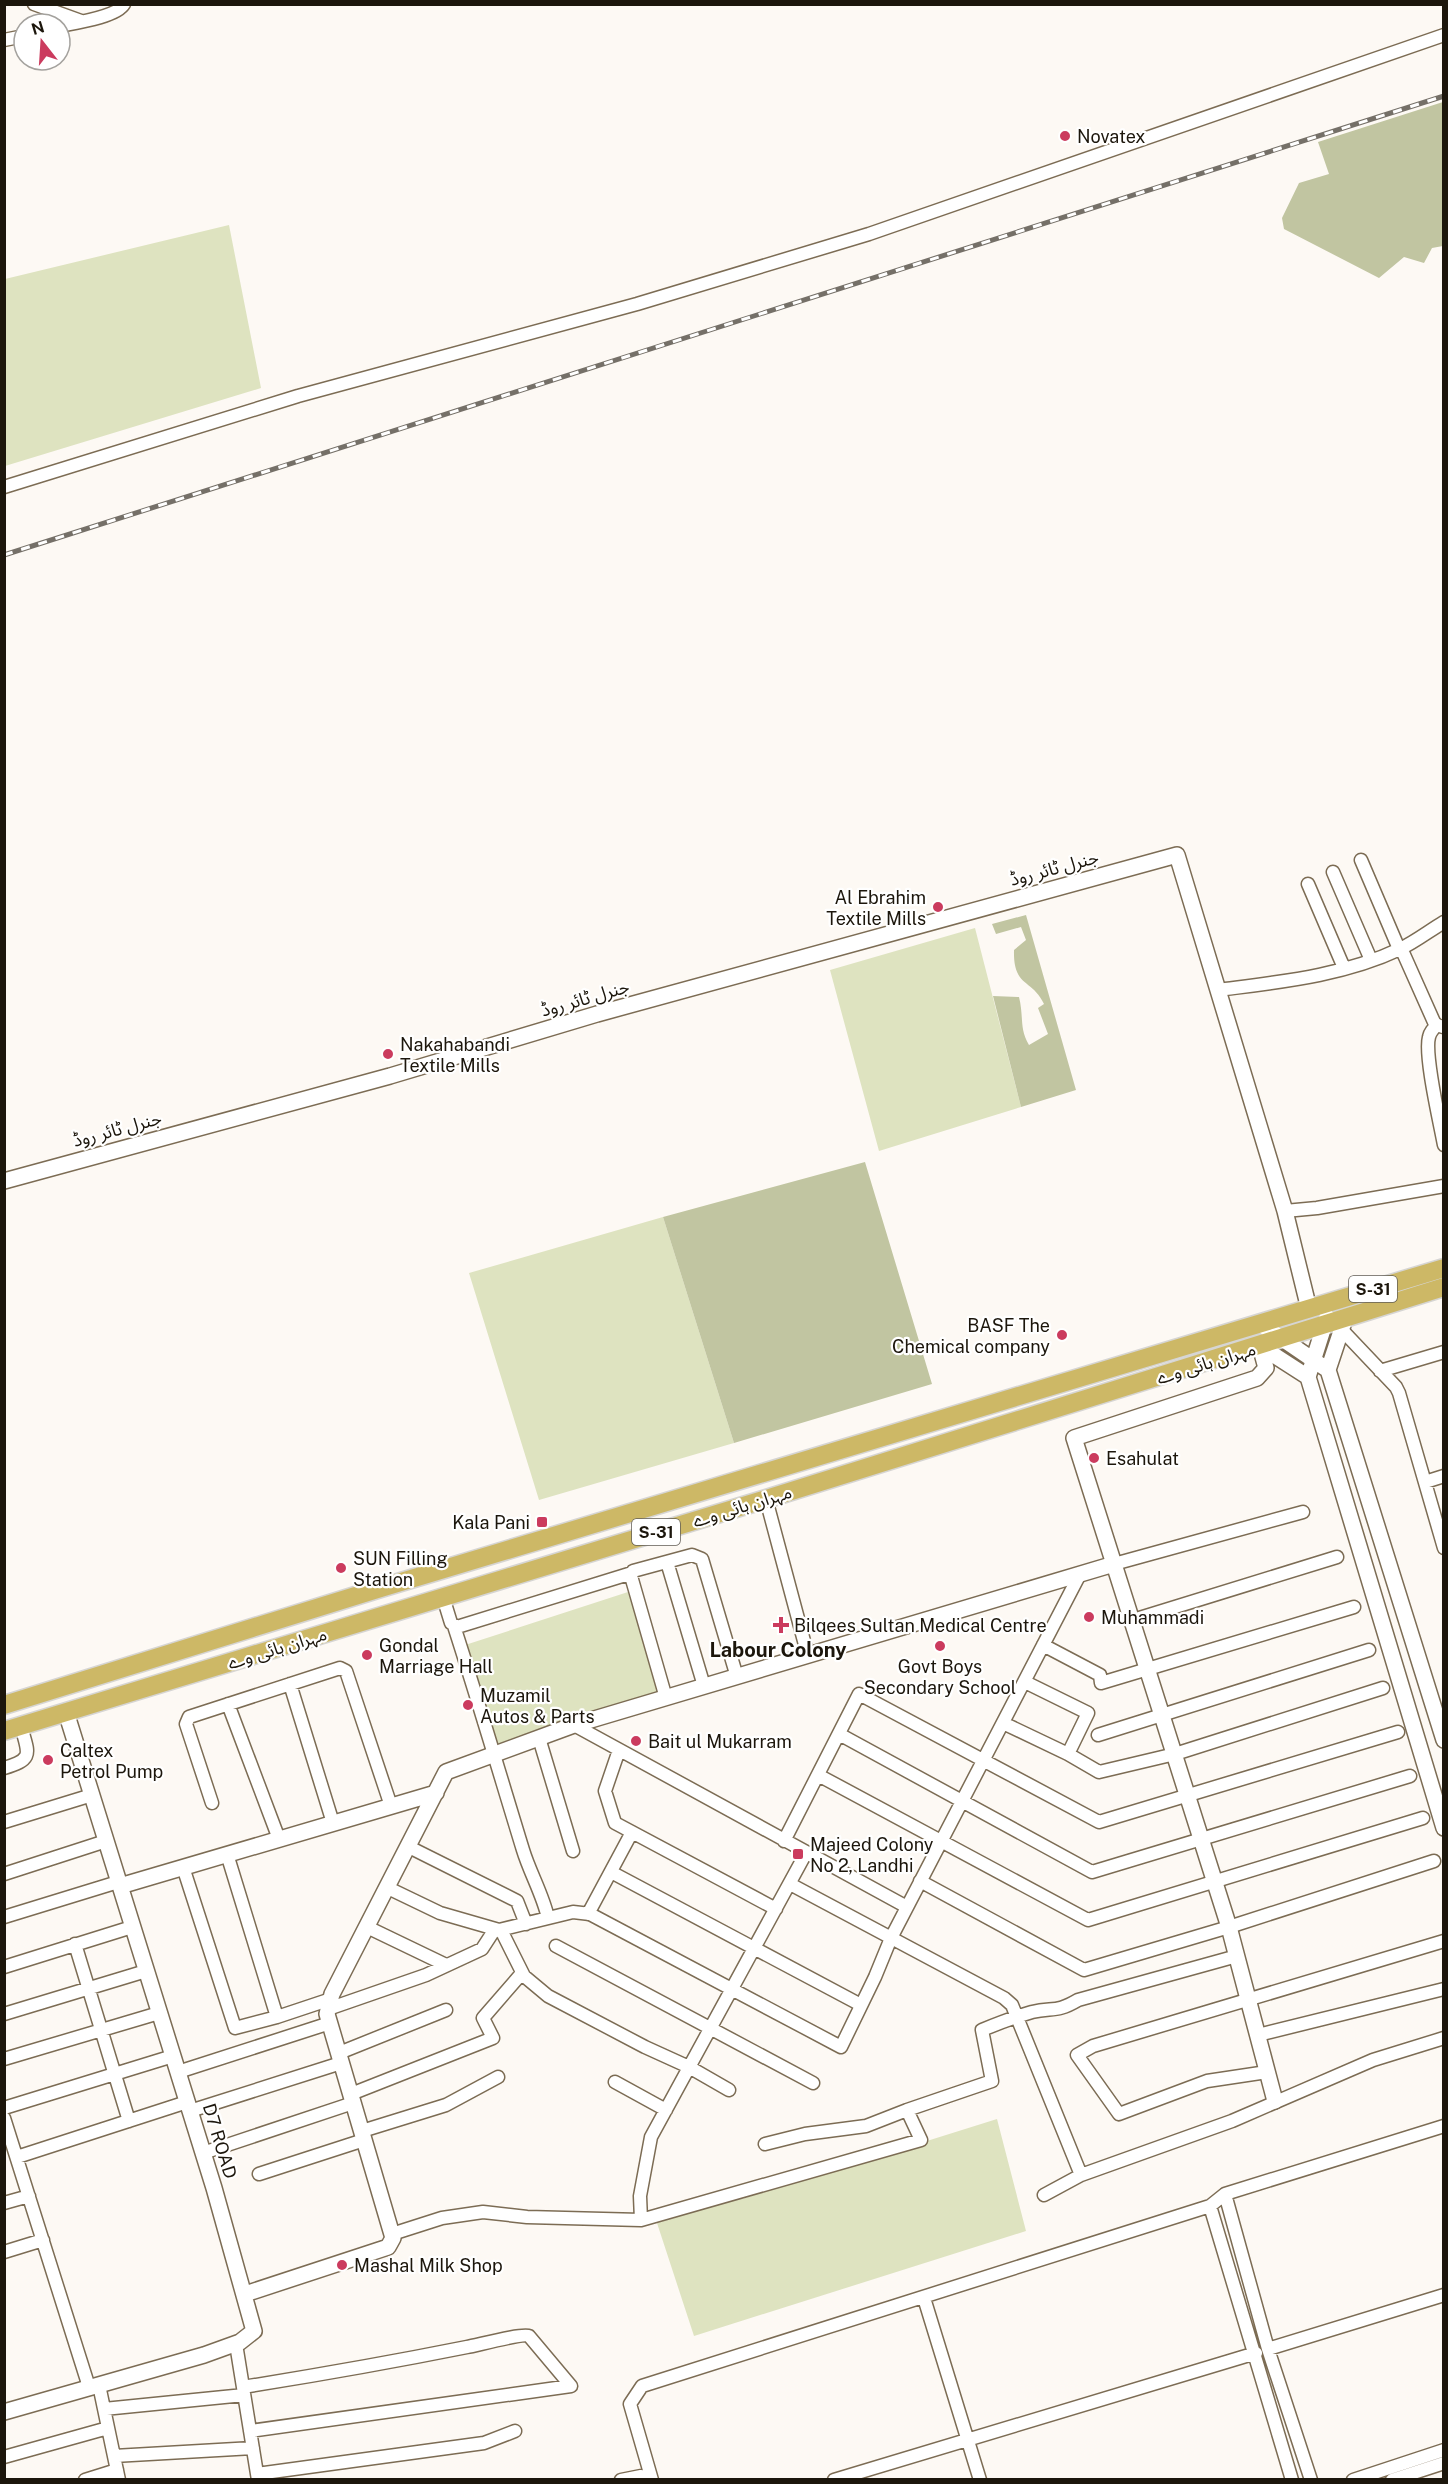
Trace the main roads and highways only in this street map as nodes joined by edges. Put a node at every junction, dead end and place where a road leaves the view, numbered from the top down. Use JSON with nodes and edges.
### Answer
{"nodes":[{"id":1,"x":1443,"y":1268,"type":"edge"},
{"id":2,"x":1443,"y":1287,"type":"edge"},
{"id":3,"x":301,"y":1613,"type":"junction"},
{"id":4,"x":308,"y":1638,"type":"junction"},
{"id":5,"x":4,"y":1705,"type":"edge"},
{"id":6,"x":13,"y":1728,"type":"edge"}],
"edges":[{"from":1,"to":3,"type":"main road","name":"مہران ہائی وے","number":"S-31"},
{"from":2,"to":4,"type":"main road","name":"مہران ہائی وے","number":"S-31"},
{"from":3,"to":4,"type":"main road"},
{"from":3,"to":5,"type":"main road","name":"مہران ہائی وے","number":"S-31"},
{"from":4,"to":6,"type":"main road","name":"مہران ہائی وے","number":"S-31"}]}
